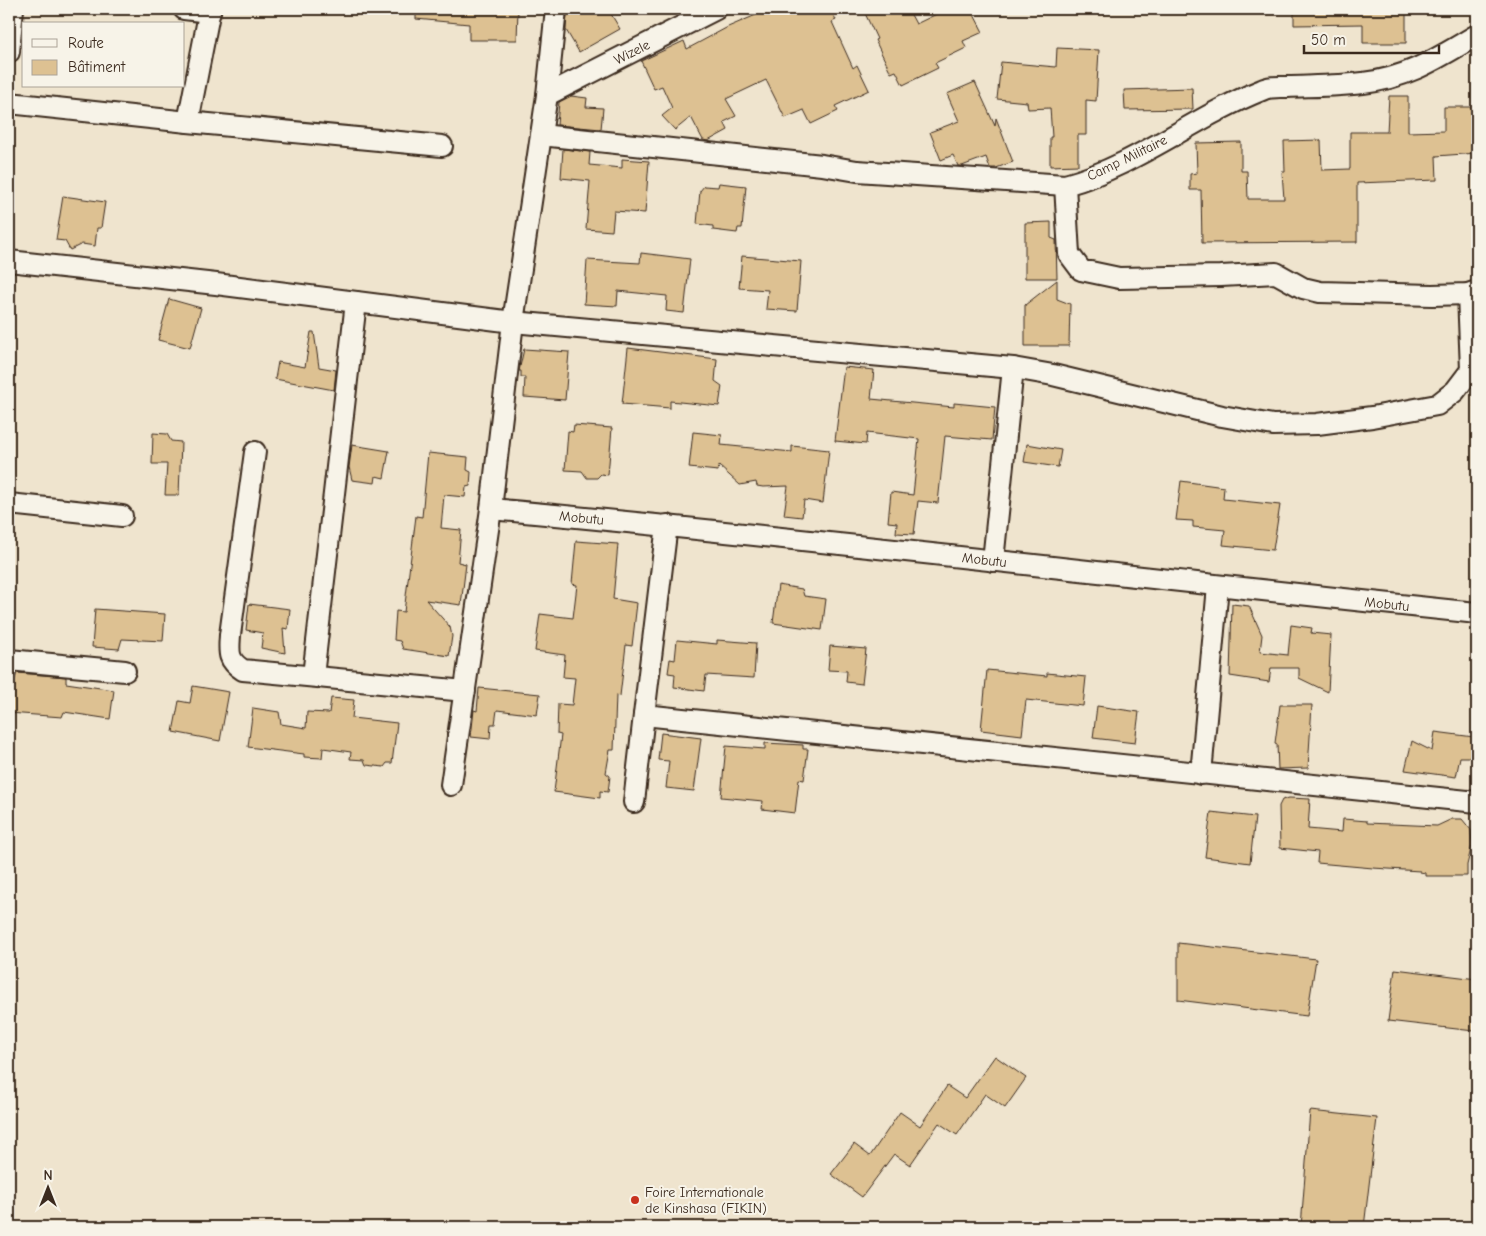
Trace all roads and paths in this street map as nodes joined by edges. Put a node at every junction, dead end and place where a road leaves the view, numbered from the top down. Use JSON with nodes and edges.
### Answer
{"nodes":[{"id":1,"x":13,"y":9,"type":"edge"},
{"id":2,"x":184,"y":9,"type":"edge"},
{"id":3,"x":556,"y":9,"type":"edge"},
{"id":4,"x":716,"y":9,"type":"edge"},
{"id":5,"x":210,"y":10,"type":"edge"},
{"id":6,"x":1477,"y":35,"type":"edge"},
{"id":7,"x":9,"y":52,"type":"edge"},
{"id":8,"x":547,"y":95,"type":"junction"},
{"id":9,"x":9,"y":103,"type":"edge"},
{"id":10,"x":188,"y":122,"type":"junction"},
{"id":11,"x":541,"y":134,"type":"junction"},
{"id":12,"x":442,"y":146,"type":"dead end"},
{"id":13,"x":1065,"y":185,"type":"junction"},
{"id":14,"x":9,"y":261,"type":"edge"},
{"id":15,"x":1472,"y":292,"type":"edge"},
{"id":16,"x":356,"y":302,"type":"junction"},
{"id":17,"x":513,"y":322,"type":"junction"},
{"id":18,"x":1013,"y":368,"type":"junction"},
{"id":19,"x":255,"y":452,"type":"dead end"},
{"id":20,"x":9,"y":504,"type":"edge"},
{"id":21,"x":491,"y":509,"type":"junction"},
{"id":22,"x":122,"y":516,"type":"dead end"},
{"id":23,"x":667,"y":525,"type":"junction"},
{"id":24,"x":993,"y":561,"type":"junction"},
{"id":25,"x":1218,"y":586,"type":"junction"},
{"id":26,"x":1477,"y":613,"type":"edge"},
{"id":27,"x":9,"y":660,"type":"edge"},
{"id":28,"x":125,"y":671,"type":"dead end"},
{"id":29,"x":313,"y":676,"type":"junction"},
{"id":30,"x":465,"y":691,"type":"junction"},
{"id":31,"x":644,"y":715,"type":"junction"},
{"id":32,"x":1201,"y":774,"type":"junction"},
{"id":33,"x":451,"y":785,"type":"dead end"},
{"id":34,"x":634,"y":802,"type":"dead end"},
{"id":35,"x":1477,"y":802,"type":"edge"}],
"edges":[{"from":1,"to":7,"type":"street"},
{"from":2,"to":5,"type":"street"},
{"from":3,"to":8,"type":"street"},
{"from":4,"to":8,"type":"street","name":"Wizele"},
{"from":5,"to":10,"type":"street"},
{"from":6,"to":13,"type":"street","name":"Camp Militaire"},
{"from":8,"to":11,"type":"street"},
{"from":9,"to":10,"type":"street"},
{"from":10,"to":12,"type":"street"},
{"from":11,"to":13,"type":"street","name":"Camp Militaire"},
{"from":11,"to":17,"type":"street"},
{"from":13,"to":15,"type":"street"},
{"from":14,"to":16,"type":"street"},
{"from":15,"to":18,"type":"street"},
{"from":16,"to":17,"type":"street"},
{"from":16,"to":29,"type":"street"},
{"from":17,"to":18,"type":"street"},
{"from":17,"to":21,"type":"street"},
{"from":18,"to":24,"type":"street"},
{"from":19,"to":29,"type":"street"},
{"from":20,"to":22,"type":"street"},
{"from":21,"to":23,"type":"street","name":"Mobutu"},
{"from":21,"to":30,"type":"street"},
{"from":23,"to":24,"type":"street","name":"Mobutu"},
{"from":23,"to":31,"type":"street"},
{"from":24,"to":25,"type":"street","name":"Mobutu"},
{"from":25,"to":26,"type":"street","name":"Mobutu"},
{"from":25,"to":32,"type":"street"},
{"from":27,"to":28,"type":"street"},
{"from":29,"to":30,"type":"street"},
{"from":30,"to":33,"type":"street"},
{"from":31,"to":32,"type":"street"},
{"from":31,"to":34,"type":"street"},
{"from":32,"to":35,"type":"street"}]}
